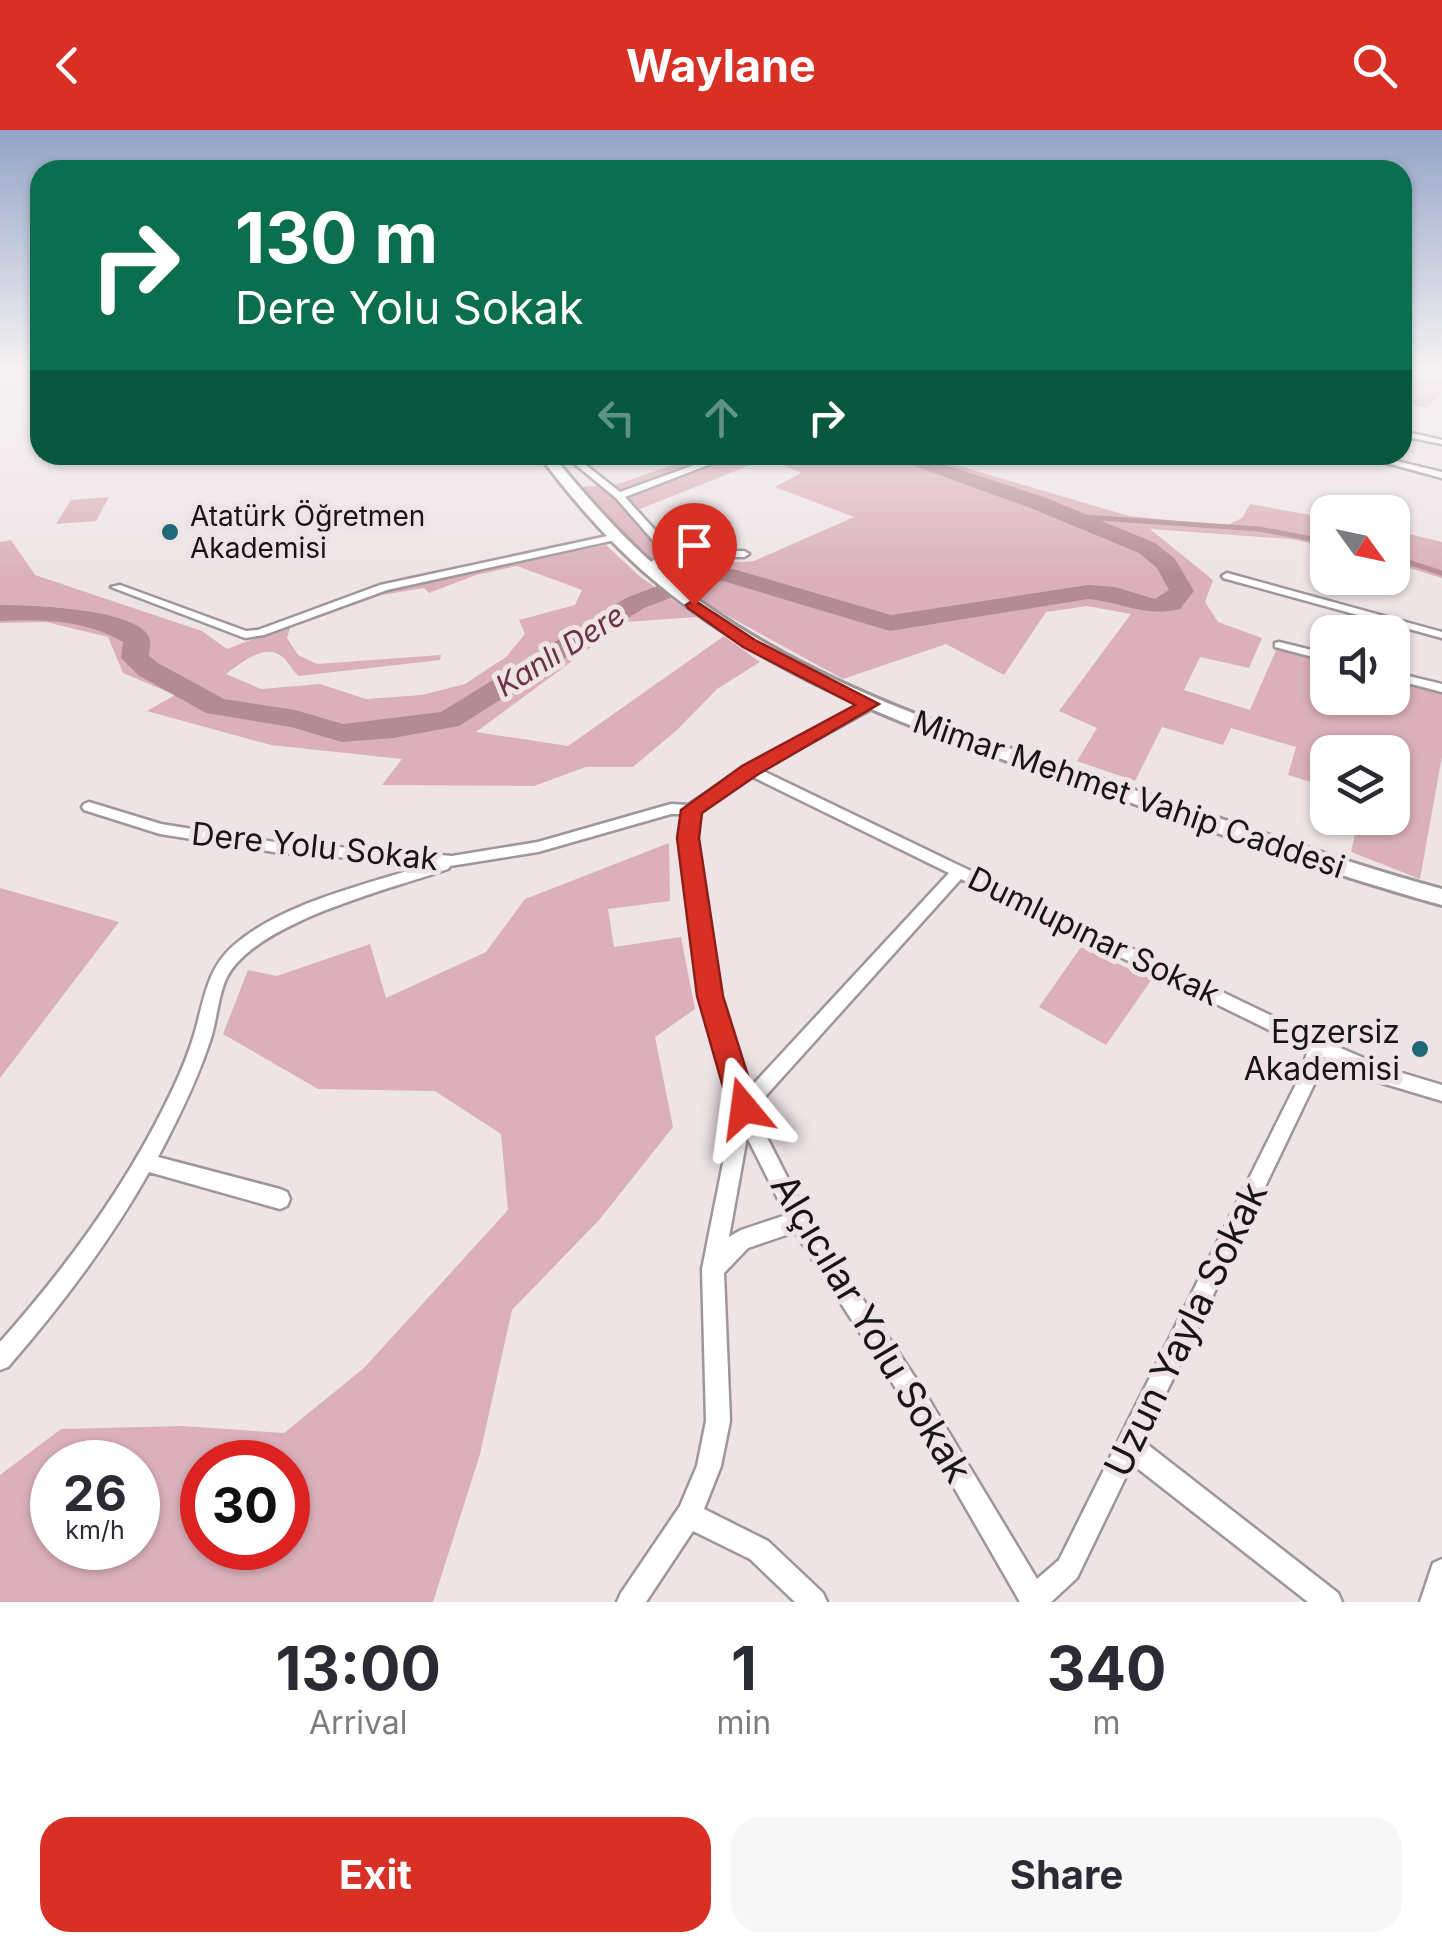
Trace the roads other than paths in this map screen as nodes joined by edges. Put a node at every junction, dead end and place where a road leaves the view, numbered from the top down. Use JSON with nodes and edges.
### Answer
{"nodes":[{"id":1,"x":553,"y":465,"type":"edge"},
{"id":2,"x":580,"y":465,"type":"edge"},
{"id":3,"x":703,"y":465,"type":"edge"},
{"id":4,"x":1400,"y":465,"type":"edge"},
{"id":5,"x":1442,"y":475,"type":"edge"},
{"id":6,"x":618,"y":496,"type":"junction"},
{"id":7,"x":612,"y":538,"type":"junction"},
{"id":8,"x":670,"y":553,"type":"junction"},
{"id":9,"x":744,"y":554,"type":"dead end"},
{"id":10,"x":654,"y":573,"type":"junction"},
{"id":11,"x":1227,"y":576,"type":"dead end"},
{"id":12,"x":116,"y":587,"type":"dead end"},
{"id":13,"x":1442,"y":635,"type":"edge"},
{"id":14,"x":1279,"y":645,"type":"dead end"},
{"id":15,"x":1310,"y":653,"type":"edge"},
{"id":16,"x":1410,"y":680,"type":"edge"},
{"id":17,"x":1442,"y":688,"type":"edge"},
{"id":18,"x":870,"y":704,"type":"junction"},
{"id":19,"x":750,"y":770,"type":"junction"},
{"id":20,"x":89,"y":807,"type":"dead end"},
{"id":21,"x":691,"y":810,"type":"junction"},
{"id":22,"x":452,"y":862,"type":"junction"},
{"id":23,"x":959,"y":872,"type":"junction"},
{"id":24,"x":1442,"y":897,"type":"edge"},
{"id":25,"x":1318,"y":1046,"type":"junction"},
{"id":26,"x":1442,"y":1093,"type":"edge"},
{"id":27,"x":744,"y":1108,"type":"junction"},
{"id":28,"x":144,"y":1162,"type":"junction"},
{"id":29,"x":280,"y":1199,"type":"dead end"},
{"id":30,"x":799,"y":1221,"type":"junction"},
{"id":31,"x":713,"y":1269,"type":"junction"},
{"id":32,"x":0,"y":1358,"type":"edge"},
{"id":33,"x":1128,"y":1445,"type":"junction"},
{"id":34,"x":689,"y":1515,"type":"junction"},
{"id":35,"x":1442,"y":1572,"type":"edge"},
{"id":36,"x":1034,"y":1601,"type":"edge"},
{"id":37,"x":630,"y":1602,"type":"edge"},
{"id":38,"x":814,"y":1602,"type":"edge"},
{"id":39,"x":1329,"y":1602,"type":"edge"},
{"id":40,"x":1433,"y":1602,"type":"edge"}],
"edges":[{"from":1,"to":7,"type":"main road","name":"Mimar Mehmet Vahip Caddesi"},
{"from":2,"to":6,"type":"street"},
{"from":3,"to":6,"type":"street"},
{"from":4,"to":5,"type":"street"},
{"from":6,"to":8,"type":"street"},
{"from":7,"to":10,"type":"main road","name":"Mimar Mehmet Vahip Caddesi"},
{"from":7,"to":12,"type":"street"},
{"from":8,"to":9,"type":"street"},
{"from":8,"to":10,"type":"street"},
{"from":10,"to":18,"type":"main road","name":"Mimar Mehmet Vahip Caddesi"},
{"from":11,"to":13,"type":"street"},
{"from":14,"to":15,"type":"street"},
{"from":16,"to":17,"type":"street"},
{"from":18,"to":19,"type":"street","name":"Dere Yolu Sokak"},
{"from":18,"to":24,"type":"main road","name":"Mimar Mehmet Vahip Caddesi"},
{"from":19,"to":21,"type":"street","name":"Dere Yolu Sokak"},
{"from":19,"to":23,"type":"street","name":"Dumlupınar Sokak"},
{"from":20,"to":22,"type":"street","name":"Dere Yolu Sokak"},
{"from":21,"to":22,"type":"street","name":"Dere Yolu Sokak"},
{"from":21,"to":27,"type":"street","name":"Alçıcılar Yolu Sokak"},
{"from":22,"to":28,"type":"street"},
{"from":23,"to":25,"type":"street","name":"Dumlupınar Sokak"},
{"from":23,"to":27,"type":"street"},
{"from":25,"to":26,"type":"street","name":"Dumlupınar Sokak"},
{"from":25,"to":33,"type":"street","name":"Uzun Yayla Sokak"},
{"from":27,"to":30,"type":"street","name":"Alçıcılar Yolu Sokak"},
{"from":27,"to":31,"type":"street"},
{"from":28,"to":29,"type":"street"},
{"from":28,"to":32,"type":"street"},
{"from":30,"to":31,"type":"street"},
{"from":30,"to":36,"type":"street","name":"Alçıcılar Yolu Sokak"},
{"from":31,"to":34,"type":"street"},
{"from":33,"to":36,"type":"street","name":"Uzun Yayla Sokak"},
{"from":33,"to":39,"type":"street"},
{"from":34,"to":37,"type":"street"},
{"from":34,"to":38,"type":"street"},
{"from":35,"to":40,"type":"street"}]}
